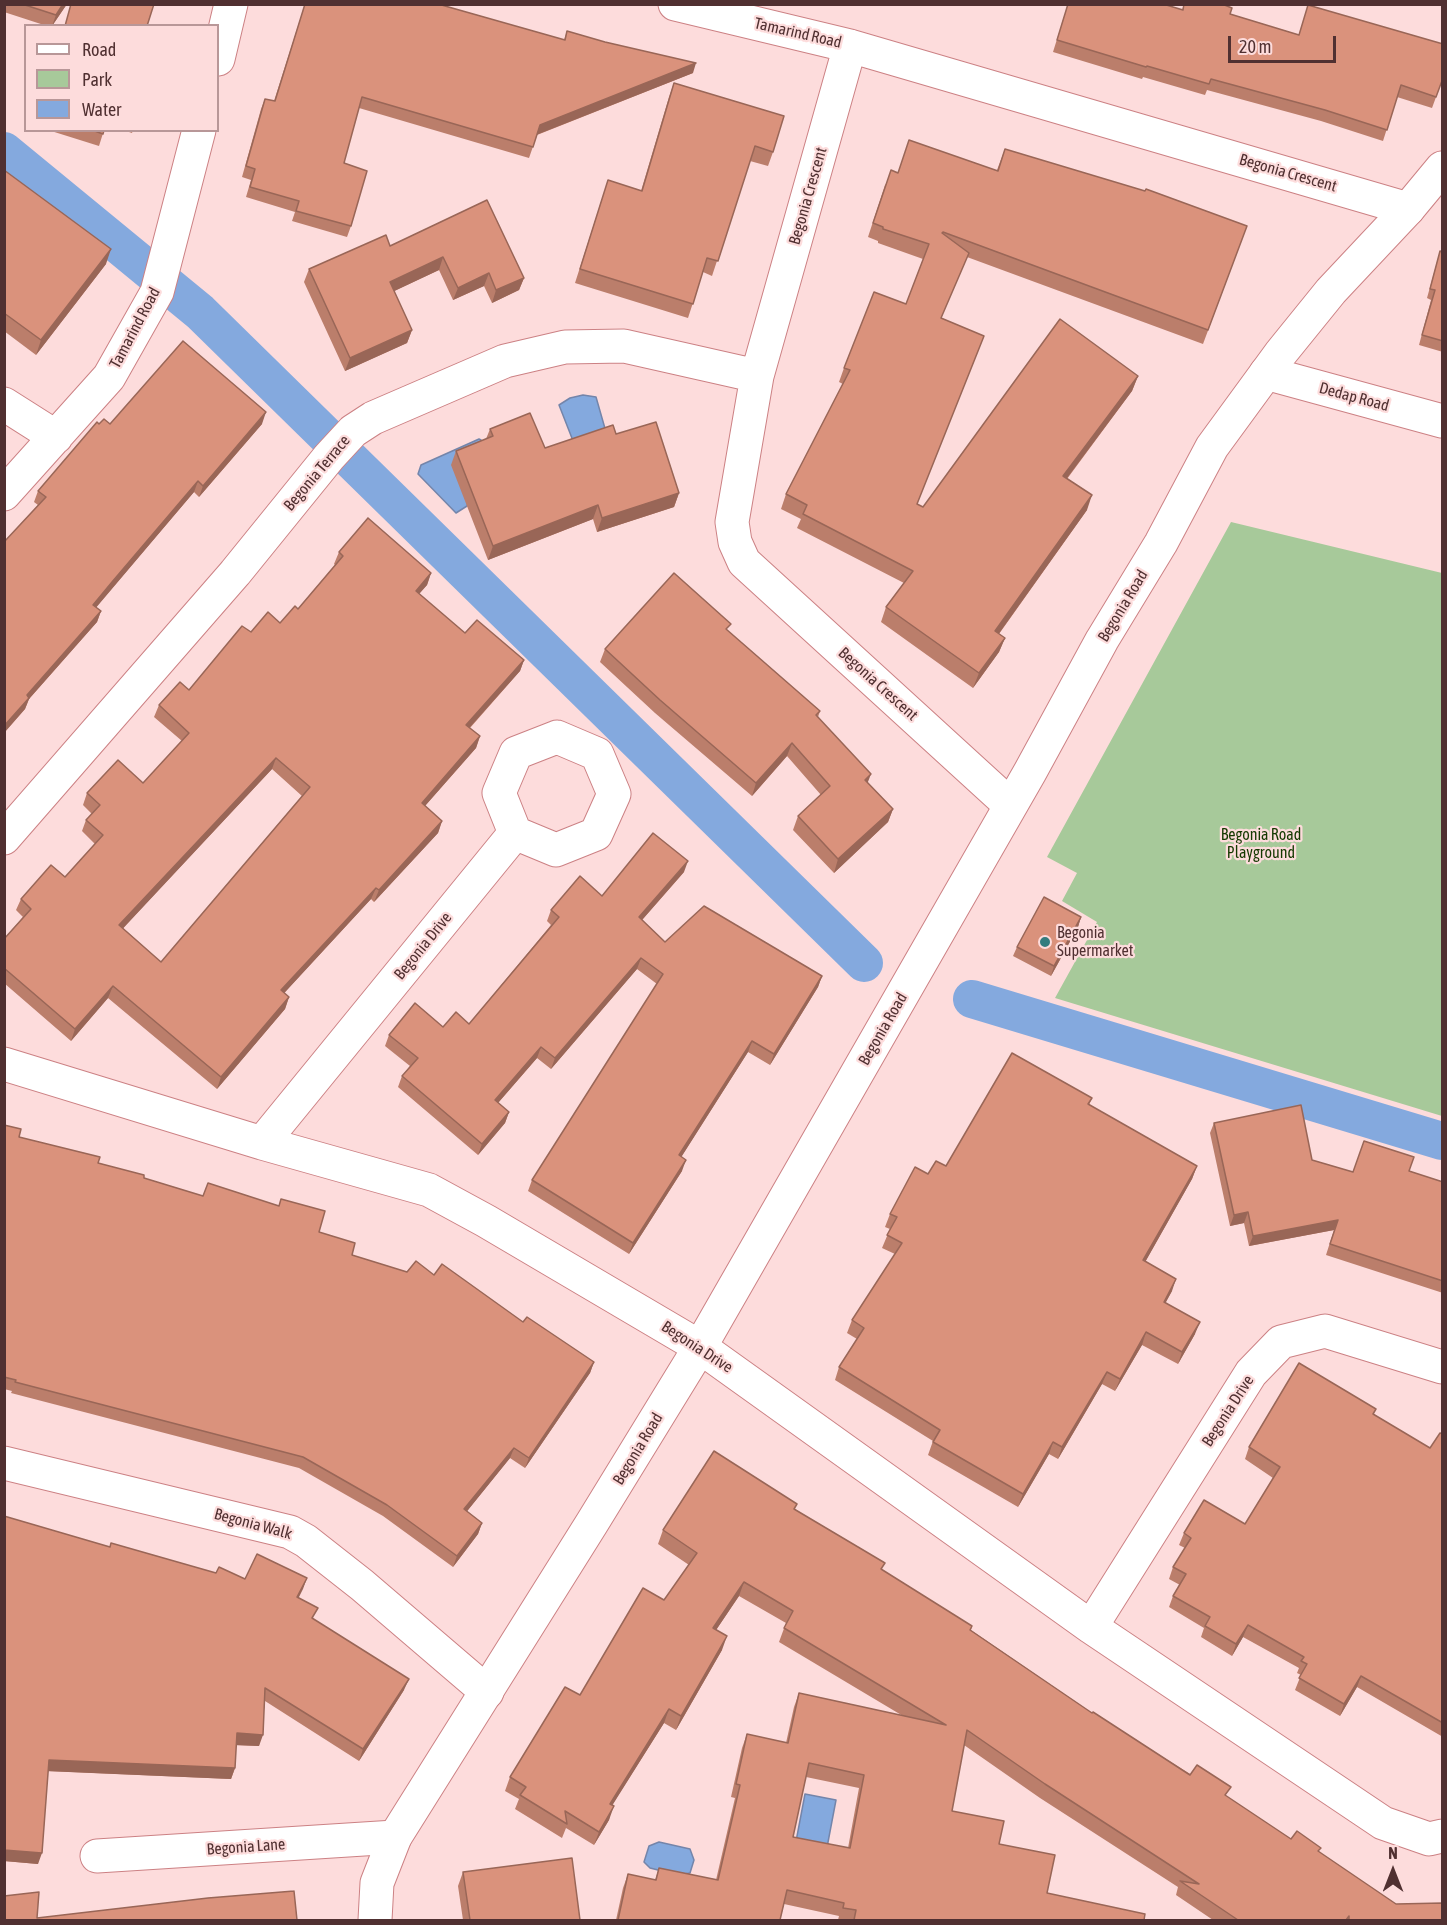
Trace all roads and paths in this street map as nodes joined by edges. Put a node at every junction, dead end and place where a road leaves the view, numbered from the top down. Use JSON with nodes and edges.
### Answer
{"nodes":[{"id":1,"x":231,"y":4,"type":"edge"},
{"id":2,"x":675,"y":4,"type":"edge"},
{"id":3,"x":850,"y":46,"type":"junction"},
{"id":4,"x":219,"y":55,"type":"edge"},
{"id":5,"x":198,"y":132,"type":"edge"},
{"id":6,"x":1443,"y":168,"type":"edge"},
{"id":7,"x":1408,"y":209,"type":"junction"},
{"id":8,"x":1266,"y":373,"type":"junction"},
{"id":9,"x":757,"y":376,"type":"junction"},
{"id":10,"x":4,"y":404,"type":"edge"},
{"id":11,"x":1443,"y":421,"type":"edge"},
{"id":12,"x":56,"y":437,"type":"junction"},
{"id":13,"x":4,"y":495,"type":"edge"},
{"id":14,"x":1010,"y":805,"type":"junction"},
{"id":15,"x":515,"y":833,"type":"dead end"},
{"id":16,"x":4,"y":838,"type":"edge"},
{"id":17,"x":4,"y":1064,"type":"edge"},
{"id":18,"x":262,"y":1143,"type":"junction"},
{"id":19,"x":700,"y":1347,"type":"junction"},
{"id":20,"x":1443,"y":1367,"type":"edge"},
{"id":21,"x":4,"y":1463,"type":"edge"},
{"id":22,"x":1092,"y":1627,"type":"junction"},
{"id":23,"x":487,"y":1692,"type":"junction"},
{"id":24,"x":1443,"y":1836,"type":"edge"},
{"id":25,"x":395,"y":1837,"type":"junction"},
{"id":26,"x":97,"y":1857,"type":"dead end"},
{"id":27,"x":375,"y":1920,"type":"edge"}],
"edges":[{"from":1,"to":4,"type":"street"},
{"from":2,"to":3,"type":"street","name":"Tamarind Road"},
{"from":3,"to":7,"type":"street","name":"Begonia Crescent"},
{"from":3,"to":9,"type":"street","name":"Begonia Crescent"},
{"from":5,"to":12,"type":"street","name":"Tamarind Road"},
{"from":6,"to":7,"type":"street","name":"Begonia Road"},
{"from":7,"to":8,"type":"street","name":"Begonia Road"},
{"from":8,"to":11,"type":"street","name":"Dedap Road"},
{"from":8,"to":14,"type":"street","name":"Begonia Road"},
{"from":9,"to":14,"type":"street","name":"Begonia Crescent"},
{"from":9,"to":16,"type":"street","name":"Begonia Terrace"},
{"from":10,"to":12,"type":"street"},
{"from":12,"to":13,"type":"street","name":"Tamarind Road"},
{"from":14,"to":19,"type":"street","name":"Begonia Road"},
{"from":15,"to":18,"type":"street","name":"Begonia Drive"},
{"from":17,"to":18,"type":"street","name":"Begonia Drive"},
{"from":18,"to":19,"type":"street","name":"Begonia Drive"},
{"from":19,"to":22,"type":"street","name":"Begonia Drive"},
{"from":19,"to":23,"type":"street","name":"Begonia Road"},
{"from":20,"to":22,"type":"street","name":"Begonia Drive"},
{"from":21,"to":23,"type":"street","name":"Begonia Walk"},
{"from":22,"to":24,"type":"street","name":"Begonia Drive"},
{"from":23,"to":25,"type":"street","name":"Begonia Road"},
{"from":25,"to":26,"type":"street","name":"Begonia Lane"},
{"from":25,"to":27,"type":"street","name":"Begonia Road"}]}
